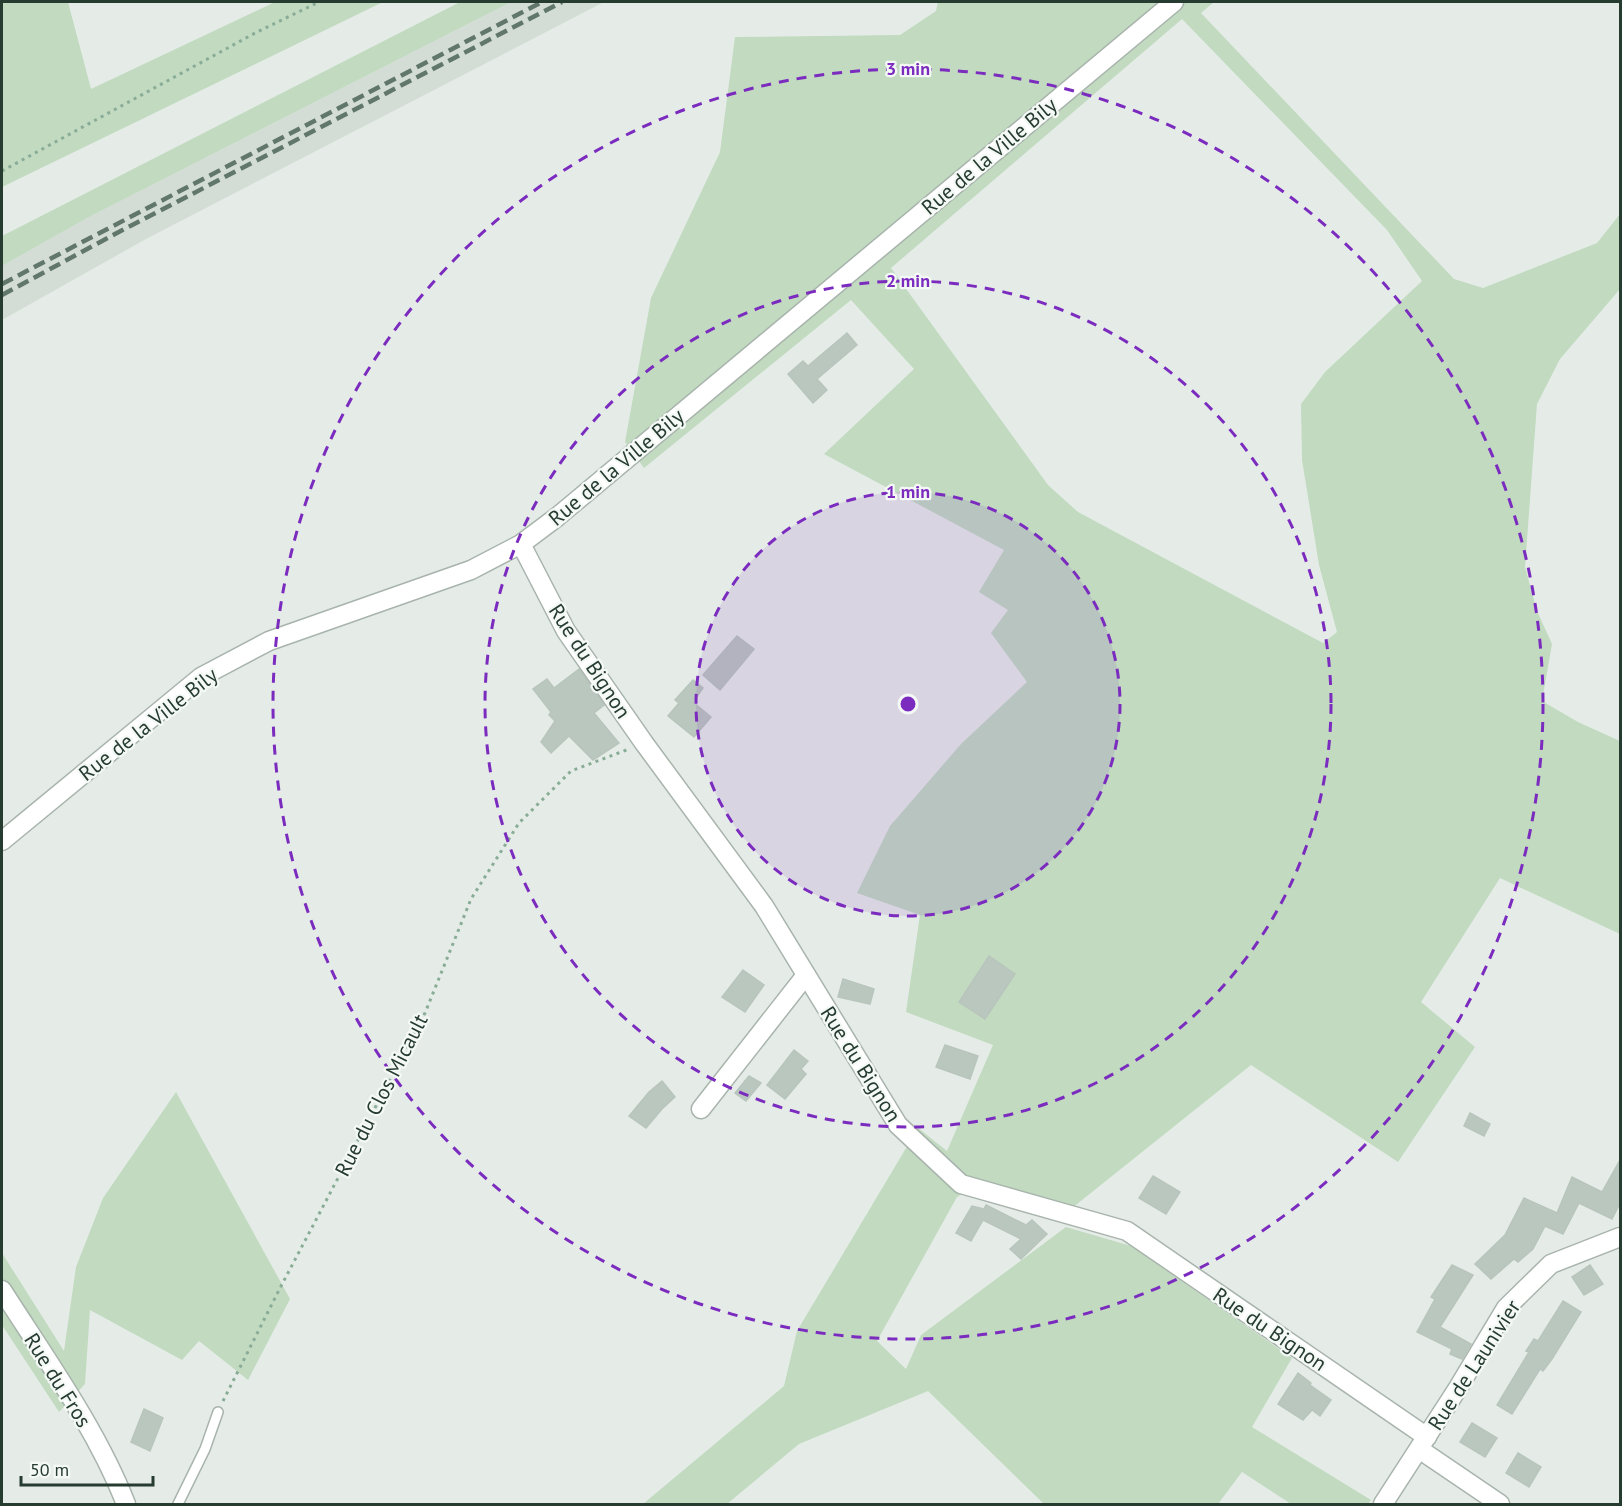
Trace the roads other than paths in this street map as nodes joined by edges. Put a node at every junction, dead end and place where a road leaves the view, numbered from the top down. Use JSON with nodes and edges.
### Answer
{"nodes":[{"id":1,"x":1174,"y":2,"type":"edge"},
{"id":2,"x":520,"y":544,"type":"junction"},
{"id":3,"x":2,"y":841,"type":"edge"},
{"id":4,"x":806,"y":975,"type":"junction"},
{"id":5,"x":701,"y":1109,"type":"dead end"},
{"id":6,"x":1620,"y":1237,"type":"edge"},
{"id":7,"x":2,"y":1290,"type":"edge"},
{"id":8,"x":218,"y":1412,"type":"road end"},
{"id":9,"x":1423,"y":1443,"type":"junction"},
{"id":10,"x":126,"y":1504,"type":"edge"},
{"id":11,"x":178,"y":1504,"type":"edge"},
{"id":12,"x":1383,"y":1504,"type":"edge"},
{"id":13,"x":1500,"y":1504,"type":"edge"}],
"edges":[{"from":1,"to":2,"type":"street","name":"Rue de la Ville Bily"},
{"from":2,"to":3,"type":"street","name":"Rue de la Ville Bily"},
{"from":2,"to":4,"type":"street","name":"Rue du Bignon"},
{"from":4,"to":5,"type":"street"},
{"from":4,"to":9,"type":"street","name":"Rue du Bignon"},
{"from":6,"to":9,"type":"street","name":"Rue de Launivier"},
{"from":7,"to":10,"type":"street","name":"Rue du Fros"},
{"from":8,"to":11,"type":"lane"},
{"from":9,"to":12,"type":"street","name":"Rue de Launivier"},
{"from":9,"to":13,"type":"street","name":"Rue du Bignon"}]}
